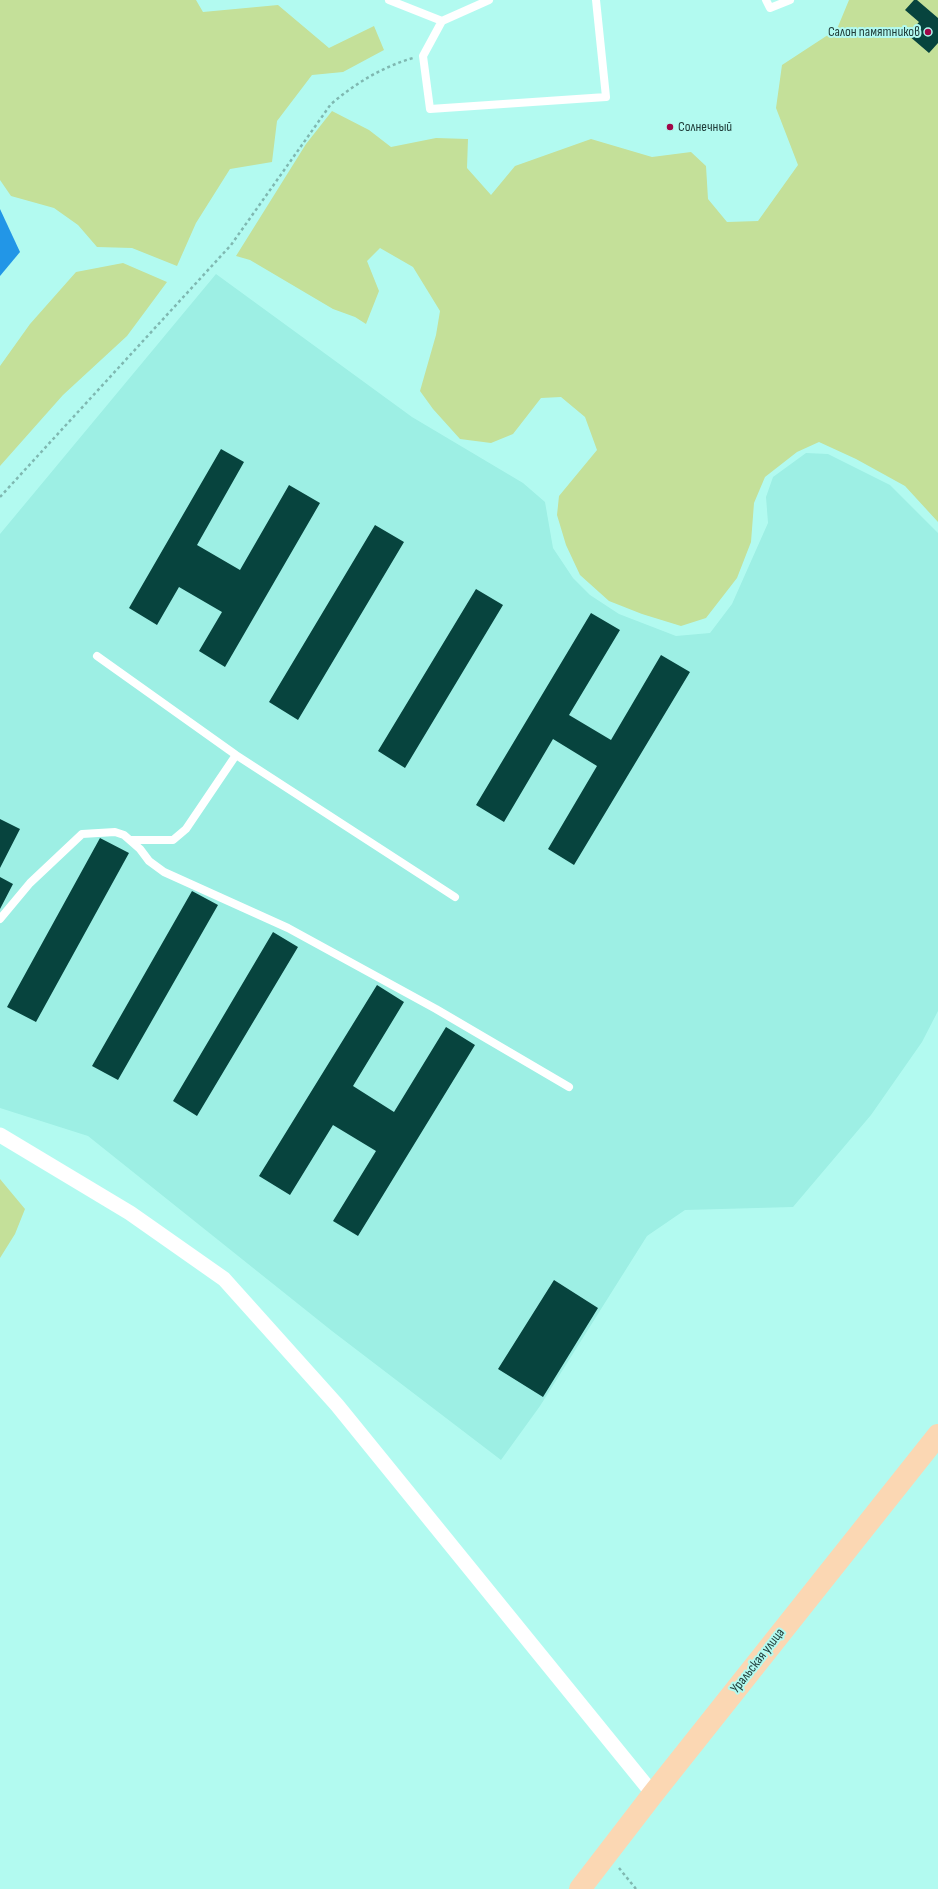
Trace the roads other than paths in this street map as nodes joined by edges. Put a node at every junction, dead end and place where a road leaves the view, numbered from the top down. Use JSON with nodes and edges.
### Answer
{"nodes":[{"id":1,"x":388,"y":0,"type":"edge"},
{"id":2,"x":489,"y":0,"type":"edge"},
{"id":3,"x":596,"y":0,"type":"edge"},
{"id":4,"x":766,"y":0,"type":"edge"},
{"id":5,"x":790,"y":0,"type":"edge"},
{"id":6,"x":442,"y":21,"type":"junction"},
{"id":7,"x":97,"y":656,"type":"dead end"},
{"id":8,"x":236,"y":755,"type":"junction"},
{"id":9,"x":131,"y":840,"type":"junction"},
{"id":10,"x":455,"y":897,"type":"dead end"},
{"id":11,"x":0,"y":919,"type":"edge"},
{"id":12,"x":569,"y":1087,"type":"dead end"},
{"id":13,"x":0,"y":1135,"type":"edge"},
{"id":14,"x":938,"y":1435,"type":"edge"},
{"id":15,"x":653,"y":1794,"type":"junction"},
{"id":16,"x":580,"y":1889,"type":"edge"}],
"edges":[{"from":1,"to":6,"type":"lane"},
{"from":2,"to":6,"type":"lane"},
{"from":3,"to":6,"type":"lane"},
{"from":4,"to":5,"type":"lane"},
{"from":7,"to":8,"type":"lane"},
{"from":8,"to":9,"type":"lane"},
{"from":8,"to":10,"type":"lane"},
{"from":9,"to":11,"type":"lane"},
{"from":9,"to":12,"type":"lane"},
{"from":13,"to":15,"type":"street"},
{"from":14,"to":15,"type":"main road","name":"Уральская улица"},
{"from":15,"to":16,"type":"main road","name":"Уральская улица"}]}
